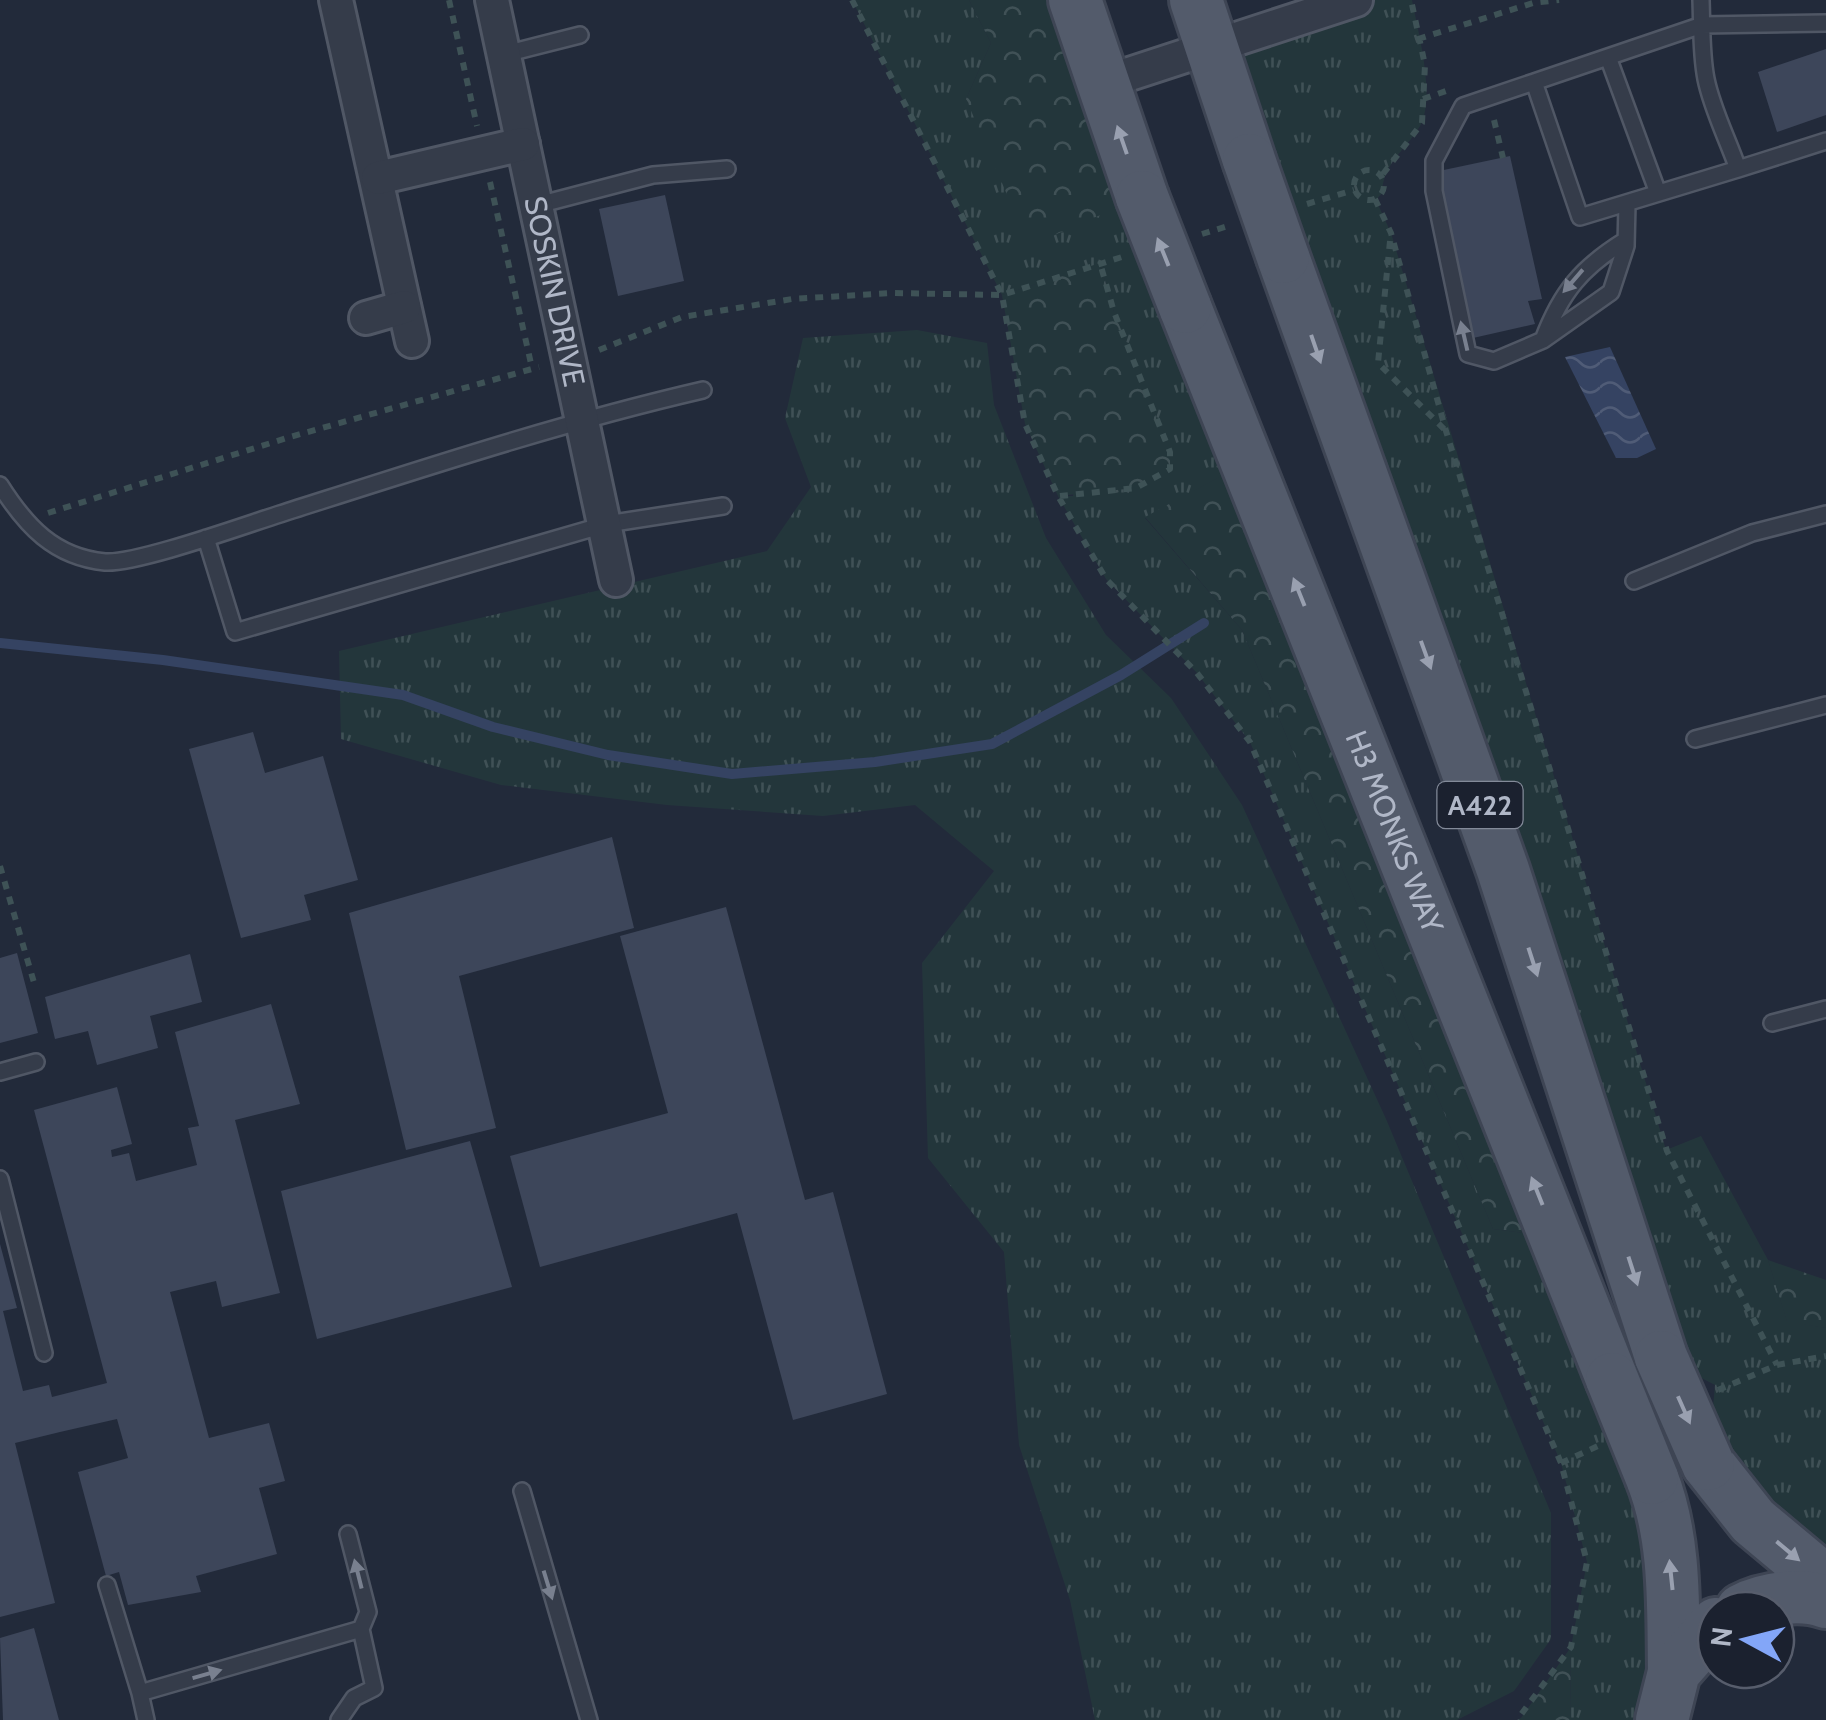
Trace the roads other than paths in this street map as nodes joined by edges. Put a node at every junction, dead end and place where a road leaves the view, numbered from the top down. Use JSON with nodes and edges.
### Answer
{"nodes":[{"id":1,"x":336,"y":0,"type":"edge"},
{"id":2,"x":492,"y":0,"type":"edge"},
{"id":3,"x":1701,"y":0,"type":"edge"},
{"id":4,"x":1349,"y":1,"type":"edge"},
{"id":5,"x":1075,"y":8,"type":"edge"},
{"id":6,"x":1204,"y":23,"type":"edge"},
{"id":7,"x":1826,"y":23,"type":"edge"},
{"id":8,"x":1702,"y":25,"type":"junction"},
{"id":9,"x":580,"y":34,"type":"dead end"},
{"id":10,"x":505,"y":54,"type":"junction"},
{"id":11,"x":1608,"y":57,"type":"junction"},
{"id":12,"x":1534,"y":82,"type":"junction"},
{"id":13,"x":1102,"y":83,"type":"junction"},
{"id":14,"x":1826,"y":141,"type":"edge"},
{"id":15,"x":523,"y":144,"type":"junction"},
{"id":16,"x":727,"y":169,"type":"dead end"},
{"id":17,"x":1738,"y":169,"type":"junction"},
{"id":18,"x":378,"y":178,"type":"junction"},
{"id":19,"x":1658,"y":193,"type":"junction"},
{"id":20,"x":1627,"y":204,"type":"junction"},
{"id":21,"x":538,"y":205,"type":"junction"},
{"id":22,"x":1626,"y":240,"type":"junction"},
{"id":23,"x":404,"y":307,"type":"junction"},
{"id":24,"x":366,"y":318,"type":"dead end"},
{"id":25,"x":1543,"y":340,"type":"junction"},
{"id":26,"x":412,"y":341,"type":"dead end"},
{"id":27,"x":703,"y":390,"type":"dead end"},
{"id":28,"x":584,"y":418,"type":"junction"},
{"id":29,"x":0,"y":485,"type":"edge"},
{"id":30,"x":722,"y":506,"type":"dead end"},
{"id":31,"x":1826,"y":514,"type":"edge"},
{"id":32,"x":607,"y":524,"type":"junction"},
{"id":33,"x":206,"y":538,"type":"junction"},
{"id":34,"x":616,"y":580,"type":"dead end"},
{"id":35,"x":1634,"y":581,"type":"dead end"},
{"id":36,"x":1826,"y":705,"type":"edge"},
{"id":37,"x":1696,"y":739,"type":"dead end"},
{"id":38,"x":1826,"y":1009,"type":"edge"},
{"id":39,"x":1772,"y":1023,"type":"dead end"},
{"id":40,"x":36,"y":1062,"type":"dead end"},
{"id":41,"x":0,"y":1072,"type":"edge"},
{"id":42,"x":0,"y":1179,"type":"edge"},
{"id":43,"x":44,"y":1353,"type":"dead end"},
{"id":44,"x":522,"y":1491,"type":"dead end"},
{"id":45,"x":348,"y":1534,"type":"dead end"},
{"id":46,"x":1826,"y":1582,"type":"edge"},
{"id":47,"x":107,"y":1585,"type":"dead end"},
{"id":48,"x":1796,"y":1598,"type":"edge"},
{"id":49,"x":1826,"y":1602,"type":"edge"},
{"id":50,"x":361,"y":1629,"type":"junction"},
{"id":51,"x":1696,"y":1654,"type":"edge"},
{"id":52,"x":140,"y":1694,"type":"junction"},
{"id":53,"x":1668,"y":1696,"type":"edge"},
{"id":54,"x":146,"y":1720,"type":"edge"},
{"id":55,"x":339,"y":1720,"type":"edge"},
{"id":56,"x":590,"y":1720,"type":"edge"}],
"edges":[{"from":1,"to":18,"type":"street"},
{"from":2,"to":10,"type":"street","name":"SOSKIN DRIVE"},
{"from":3,"to":8,"type":"lane"},
{"from":4,"to":6,"type":"street"},
{"from":5,"to":13,"type":"main road","name":"H3 MONKS WAY","number":"A422"},
{"from":6,"to":13,"type":"street"},
{"from":6,"to":46,"type":"main road","number":"A422","one_way":true,"bridge":true},
{"from":7,"to":8,"type":"lane"},
{"from":8,"to":11,"type":"lane"},
{"from":8,"to":17,"type":"lane"},
{"from":9,"to":10,"type":"lane"},
{"from":10,"to":15,"type":"street","name":"SOSKIN DRIVE"},
{"from":11,"to":12,"type":"lane"},
{"from":11,"to":19,"type":"lane"},
{"from":12,"to":20,"type":"lane"},
{"from":25,"to":12,"type":"lane","one_way":true},
{"from":53,"to":13,"type":"main road","name":"H3 MONKS WAY","number":"A422","one_way":true,"bridge":true},
{"from":14,"to":17,"type":"lane"},
{"from":15,"to":18,"type":"street"},
{"from":15,"to":21,"type":"street","name":"SOSKIN DRIVE"},
{"from":16,"to":21,"type":"lane"},
{"from":17,"to":19,"type":"lane"},
{"from":18,"to":23,"type":"street"},
{"from":19,"to":20,"type":"lane"},
{"from":20,"to":22,"type":"lane"},
{"from":21,"to":28,"type":"street","name":"SOSKIN DRIVE"},
{"from":22,"to":25,"type":"lane","one_way":true},
{"from":22,"to":25,"type":"lane"},
{"from":23,"to":24,"type":"street"},
{"from":23,"to":26,"type":"street"},
{"from":27,"to":28,"type":"lane"},
{"from":28,"to":32,"type":"street","name":"SOSKIN DRIVE"},
{"from":28,"to":33,"type":"lane"},
{"from":29,"to":33,"type":"lane"},
{"from":30,"to":32,"type":"lane"},
{"from":31,"to":35,"type":"lane"},
{"from":32,"to":33,"type":"lane"},
{"from":32,"to":34,"type":"street","name":"SOSKIN DRIVE"},
{"from":36,"to":37,"type":"lane"},
{"from":38,"to":39,"type":"lane"},
{"from":40,"to":41,"type":"lane"},
{"from":42,"to":43,"type":"lane"},
{"from":44,"to":56,"type":"lane","one_way":true},
{"from":50,"to":45,"type":"lane","one_way":true},
{"from":47,"to":52,"type":"lane"},
{"from":48,"to":49,"type":"main road"},
{"from":52,"to":50,"type":"lane","one_way":true},
{"from":50,"to":55,"type":"lane"},
{"from":51,"to":53,"type":"main road","number":"A422"},
{"from":52,"to":54,"type":"lane"}]}
